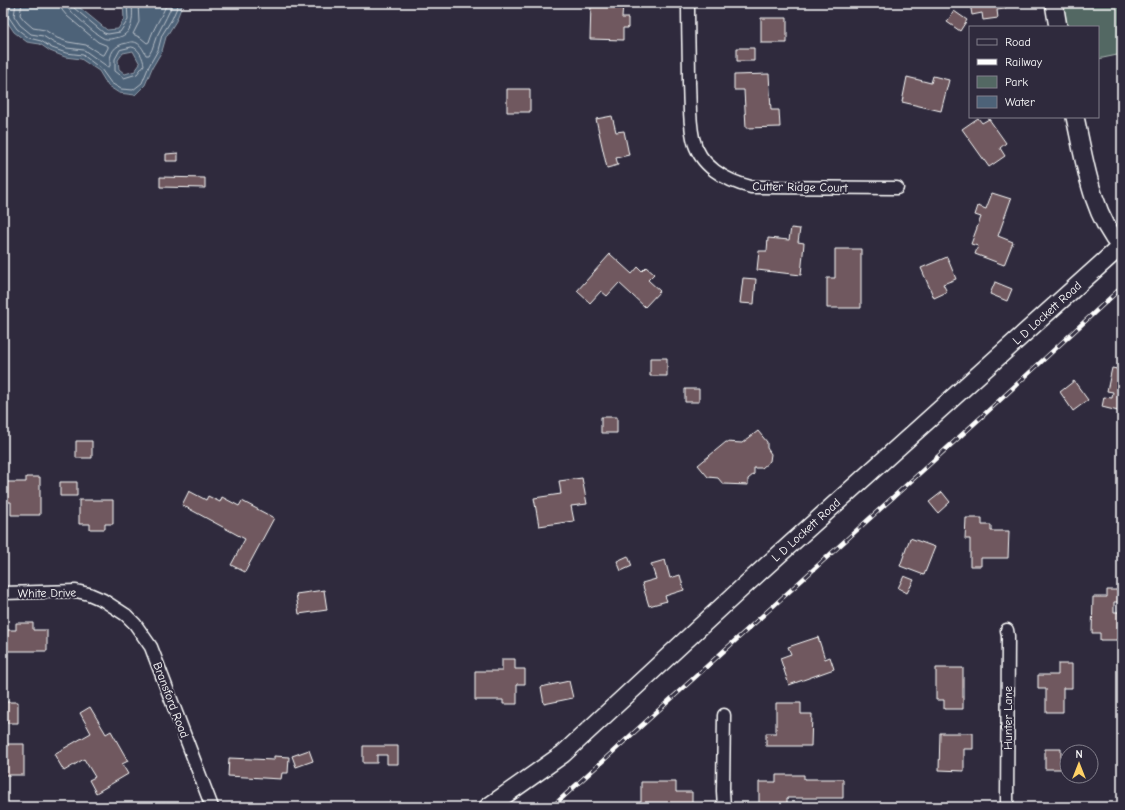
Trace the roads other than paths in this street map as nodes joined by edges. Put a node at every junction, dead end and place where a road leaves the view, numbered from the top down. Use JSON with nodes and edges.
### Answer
{"nodes":[{"id":1,"x":688,"y":3,"type":"edge"},
{"id":2,"x":1054,"y":3,"type":"edge"},
{"id":3,"x":1058,"y":26,"type":"edge"},
{"id":4,"x":1075,"y":118,"type":"edge"},
{"id":5,"x":897,"y":188,"type":"dead end"},
{"id":6,"x":1121,"y":248,"type":"edge"},
{"id":7,"x":3,"y":593,"type":"edge"},
{"id":8,"x":112,"y":606,"type":"joint"},
{"id":9,"x":1007,"y":630,"type":"dead end"},
{"id":10,"x":724,"y":715,"type":"dead end"},
{"id":11,"x":212,"y":807,"type":"edge"},
{"id":12,"x":488,"y":807,"type":"edge"},
{"id":13,"x":724,"y":807,"type":"edge"},
{"id":14,"x":1007,"y":807,"type":"edge"}],
"edges":[{"from":1,"to":5,"type":"street","name":"Cutter Ridge Court"},
{"from":2,"to":3,"type":"main road"},
{"from":4,"to":6,"type":"main road"},
{"from":6,"to":12,"type":"main road","name":"L D Lockett Road"},
{"from":7,"to":8,"type":"street","name":"White Drive"},
{"from":8,"to":11,"type":"street","name":"Bransford Road"},
{"from":9,"to":14,"type":"street","name":"Hunter Lane"},
{"from":10,"to":13,"type":"street"}]}
